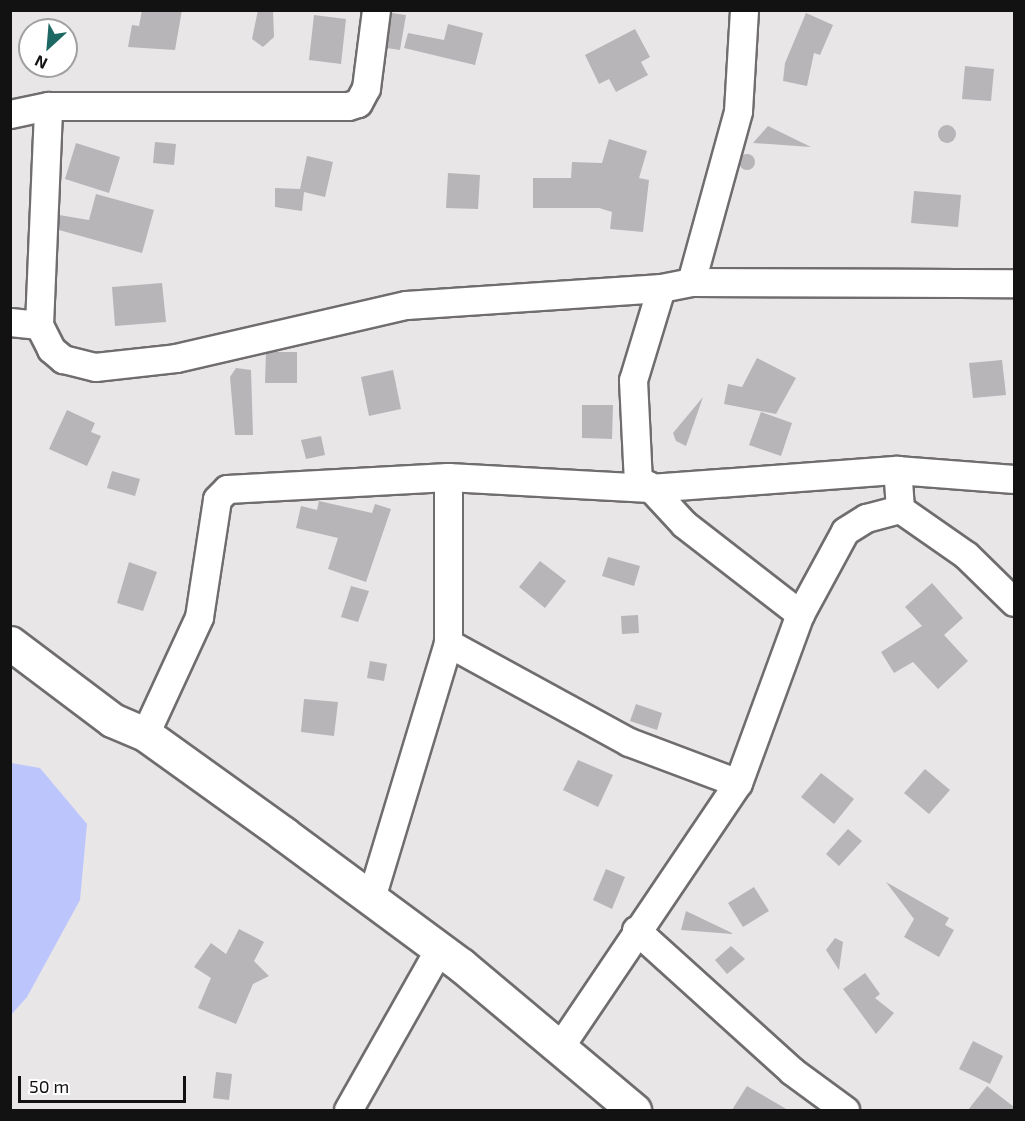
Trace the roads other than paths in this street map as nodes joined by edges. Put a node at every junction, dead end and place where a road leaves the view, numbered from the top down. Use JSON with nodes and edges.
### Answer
{"nodes":[{"id":1,"x":376,"y":10,"type":"edge"},
{"id":2,"x":744,"y":10,"type":"edge"},
{"id":3,"x":48,"y":106,"type":"junction"},
{"id":4,"x":10,"y":114,"type":"edge"},
{"id":5,"x":691,"y":282,"type":"junction"},
{"id":6,"x":1014,"y":283,"type":"edge"},
{"id":7,"x":661,"y":288,"type":"junction"},
{"id":8,"x":10,"y":322,"type":"edge"},
{"id":9,"x":39,"y":324,"type":"junction"},
{"id":10,"x":897,"y":470,"type":"junction"},
{"id":11,"x":448,"y":477,"type":"junction"},
{"id":12,"x":1014,"y":479,"type":"edge"},
{"id":13,"x":650,"y":488,"type":"junction"},
{"id":14,"x":900,"y":510,"type":"junction"},
{"id":15,"x":1014,"y":602,"type":"edge"},
{"id":16,"x":800,"y":614,"type":"junction"},
{"id":17,"x":10,"y":643,"type":"edge"},
{"id":18,"x":448,"y":643,"type":"junction"},
{"id":19,"x":145,"y":734,"type":"junction"},
{"id":20,"x":738,"y":783,"type":"junction"},
{"id":21,"x":371,"y":898,"type":"junction"},
{"id":22,"x":636,"y":930,"type":"junction"},
{"id":23,"x":439,"y":949,"type":"junction"},
{"id":24,"x":559,"y":1048,"type":"junction"},
{"id":25,"x":348,"y":1110,"type":"edge"},
{"id":26,"x":634,"y":1110,"type":"edge"},
{"id":27,"x":845,"y":1110,"type":"edge"}],
"edges":[{"from":1,"to":3,"type":"street"},
{"from":2,"to":5,"type":"street"},
{"from":3,"to":4,"type":"street"},
{"from":3,"to":9,"type":"street"},
{"from":5,"to":6,"type":"street"},
{"from":5,"to":7,"type":"street"},
{"from":7,"to":9,"type":"street"},
{"from":7,"to":13,"type":"street"},
{"from":8,"to":9,"type":"street"},
{"from":10,"to":12,"type":"street"},
{"from":10,"to":13,"type":"street"},
{"from":10,"to":14,"type":"street"},
{"from":11,"to":13,"type":"street"},
{"from":11,"to":18,"type":"street"},
{"from":11,"to":19,"type":"street"},
{"from":13,"to":16,"type":"street"},
{"from":14,"to":15,"type":"street"},
{"from":14,"to":16,"type":"street"},
{"from":16,"to":20,"type":"street"},
{"from":17,"to":19,"type":"street"},
{"from":18,"to":20,"type":"street"},
{"from":18,"to":21,"type":"street"},
{"from":19,"to":21,"type":"street"},
{"from":20,"to":22,"type":"street"},
{"from":21,"to":23,"type":"street"},
{"from":22,"to":24,"type":"street"},
{"from":22,"to":27,"type":"street"},
{"from":23,"to":24,"type":"street"},
{"from":23,"to":25,"type":"street"},
{"from":24,"to":26,"type":"street"}]}
